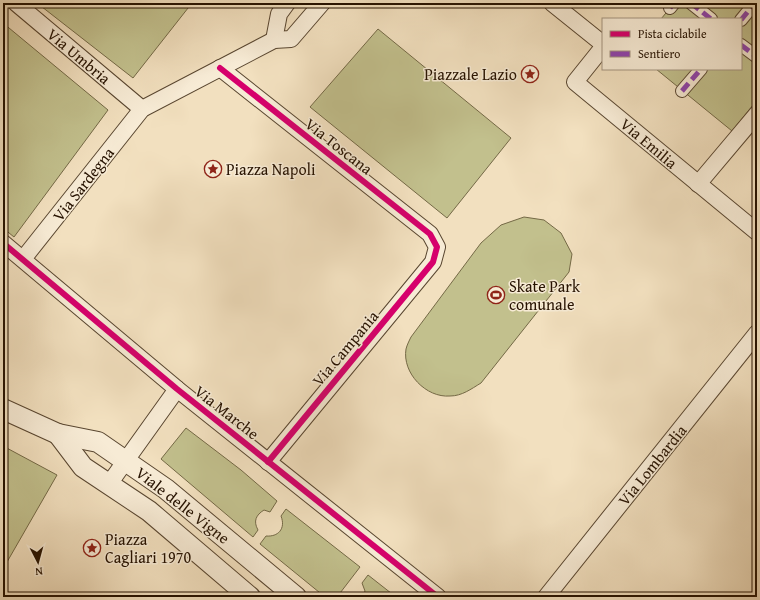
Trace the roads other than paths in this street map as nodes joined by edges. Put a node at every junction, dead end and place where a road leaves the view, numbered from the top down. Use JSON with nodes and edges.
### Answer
{"nodes":[{"id":1,"x":16,"y":3,"type":"edge"},
{"id":2,"x":287,"y":3,"type":"edge"},
{"id":3,"x":322,"y":3,"type":"edge"},
{"id":4,"x":552,"y":3,"type":"edge"},
{"id":5,"x":691,"y":3,"type":"edge"},
{"id":6,"x":754,"y":3,"type":"edge"},
{"id":7,"x":710,"y":18,"type":"edge"},
{"id":8,"x":742,"y":19,"type":"edge"},
{"id":9,"x":274,"y":40,"type":"junction"},
{"id":10,"x":602,"y":44,"type":"edge"},
{"id":11,"x":602,"y":46,"type":"edge"},
{"id":12,"x":742,"y":46,"type":"edge"},
{"id":13,"x":757,"y":57,"type":"edge"},
{"id":14,"x":220,"y":68,"type":"junction"},
{"id":15,"x":700,"y":70,"type":"edge"},
{"id":16,"x":682,"y":90,"type":"dead end"},
{"id":17,"x":142,"y":109,"type":"junction"},
{"id":18,"x":757,"y":114,"type":"edge"},
{"id":19,"x":698,"y":184,"type":"junction"},
{"id":20,"x":757,"y":232,"type":"edge"},
{"id":21,"x":3,"y":243,"type":"edge"},
{"id":22,"x":437,"y":248,"type":"joint"},
{"id":23,"x":23,"y":259,"type":"junction"},
{"id":24,"x":757,"y":333,"type":"edge"},
{"id":25,"x":177,"y":389,"type":"junction"},
{"id":26,"x":3,"y":409,"type":"edge"},
{"id":27,"x":58,"y":434,"type":"junction"},
{"id":28,"x":125,"y":460,"type":"junction"},
{"id":29,"x":268,"y":462,"type":"junction"},
{"id":30,"x":109,"y":484,"type":"junction"},
{"id":31,"x":250,"y":597,"type":"edge"},
{"id":32,"x":296,"y":597,"type":"edge"},
{"id":33,"x":438,"y":597,"type":"edge"},
{"id":34,"x":546,"y":597,"type":"edge"}],
"edges":[{"from":1,"to":17,"type":"street","name":"Via Umbria"},
{"from":2,"to":9,"type":"street"},
{"from":3,"to":9,"type":"street"},
{"from":4,"to":10,"type":"street","name":"Via Emilia"},
{"from":5,"to":7,"type":"street"},
{"from":6,"to":8,"type":"street"},
{"from":9,"to":14,"type":"street"},
{"from":11,"to":19,"type":"street","name":"Via Emilia"},
{"from":12,"to":13,"type":"street"},
{"from":14,"to":17,"type":"street"},
{"from":14,"to":22,"type":"street","name":"Via Toscana"},
{"from":15,"to":16,"type":"street"},
{"from":17,"to":23,"type":"street","name":"Via Sardegna"},
{"from":18,"to":19,"type":"street"},
{"from":19,"to":20,"type":"street","name":"Via Emilia"},
{"from":21,"to":23,"type":"street","name":"Via Marche"},
{"from":22,"to":29,"type":"street","name":"Via Campania"},
{"from":23,"to":25,"type":"street","name":"Via Marche"},
{"from":24,"to":34,"type":"street","name":"Via Lombardia"},
{"from":25,"to":28,"type":"street","name":"Via Marche"},
{"from":25,"to":29,"type":"street","name":"Via Marche"},
{"from":26,"to":27,"type":"street","name":"Viale delle Vigne"},
{"from":27,"to":28,"type":"street","name":"Viale delle Vigne"},
{"from":27,"to":30,"type":"street","name":"Viale delle Vigne"},
{"from":28,"to":30,"type":"street","name":"Via Marche"},
{"from":28,"to":32,"type":"street","name":"Viale delle Vigne"},
{"from":29,"to":33,"type":"street","name":"Via Marche"},
{"from":30,"to":31,"type":"street","name":"Viale delle Vigne"}]}
